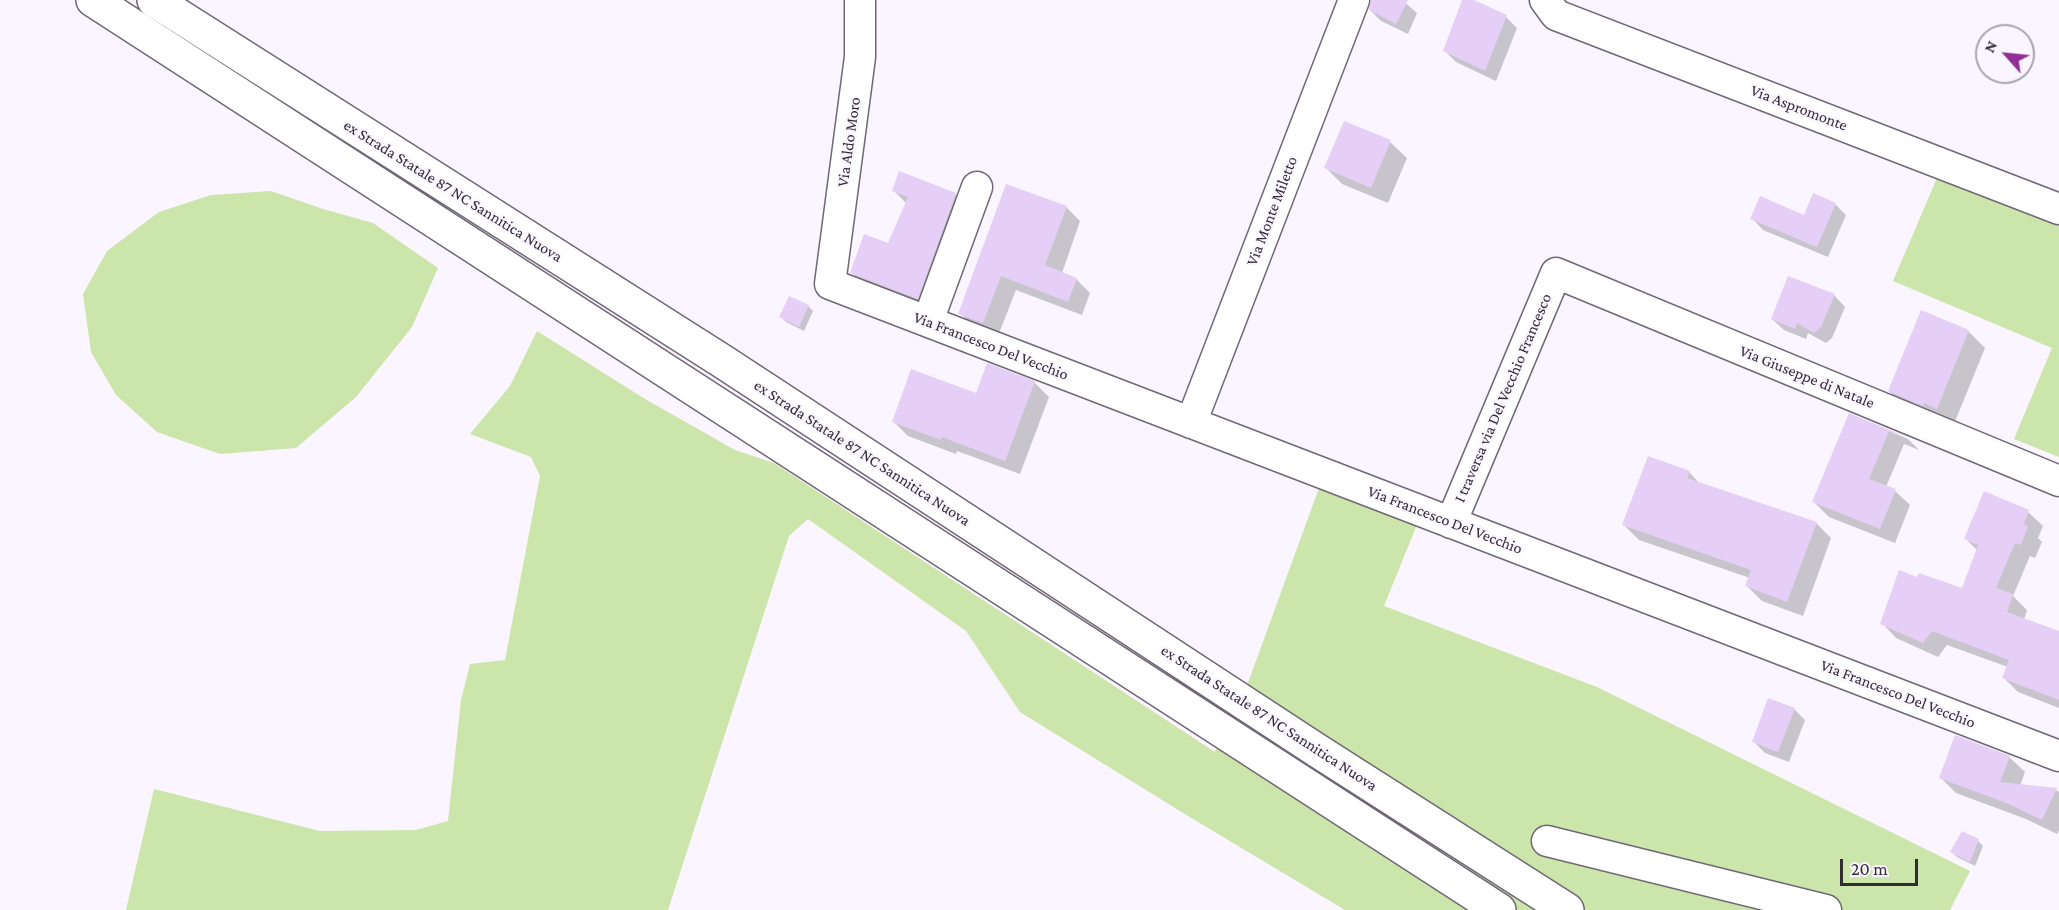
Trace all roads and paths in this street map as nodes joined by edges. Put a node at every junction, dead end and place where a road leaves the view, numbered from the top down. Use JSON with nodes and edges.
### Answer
{"nodes":[{"id":1,"x":93,"y":0,"type":"edge"},
{"id":2,"x":154,"y":0,"type":"edge"},
{"id":3,"x":860,"y":0,"type":"edge"},
{"id":4,"x":1354,"y":0,"type":"edge"},
{"id":5,"x":1545,"y":0,"type":"edge"},
{"id":6,"x":977,"y":187,"type":"dead end"},
{"id":7,"x":2059,"y":209,"type":"edge"},
{"id":8,"x":1556,"y":273,"type":"joint"},
{"id":9,"x":830,"y":284,"type":"joint"},
{"id":10,"x":928,"y":321,"type":"junction"},
{"id":11,"x":1191,"y":423,"type":"junction"},
{"id":12,"x":2059,"y":481,"type":"edge"},
{"id":13,"x":1451,"y":523,"type":"junction"},
{"id":14,"x":2059,"y":756,"type":"edge"},
{"id":15,"x":1547,"y":840,"type":"dead end"},
{"id":16,"x":1499,"y":910,"type":"edge"},
{"id":17,"x":1567,"y":910,"type":"edge"},
{"id":18,"x":1826,"y":910,"type":"edge"}],
"edges":[{"from":1,"to":16,"type":"highway","name":"ex Strada Statale 87 NC Sannitica Nuova"},
{"from":2,"to":17,"type":"highway","name":"ex Strada Statale 87 NC Sannitica Nuova"},
{"from":3,"to":9,"type":"street","name":"Via Aldo Moro"},
{"from":4,"to":11,"type":"street","name":"Via Monte Miletto"},
{"from":5,"to":7,"type":"street","name":"Via Aspromonte"},
{"from":6,"to":10,"type":"street"},
{"from":8,"to":12,"type":"street","name":"Via Giuseppe di Natale"},
{"from":8,"to":13,"type":"street","name":"I traversa via Del Vecchio Francesco"},
{"from":9,"to":10,"type":"street","name":"Via Francesco Del Vecchio"},
{"from":10,"to":11,"type":"street","name":"Via Francesco Del Vecchio"},
{"from":11,"to":13,"type":"street","name":"Via Francesco Del Vecchio"},
{"from":13,"to":14,"type":"street","name":"Via Francesco Del Vecchio"},
{"from":15,"to":18,"type":"street"}]}
